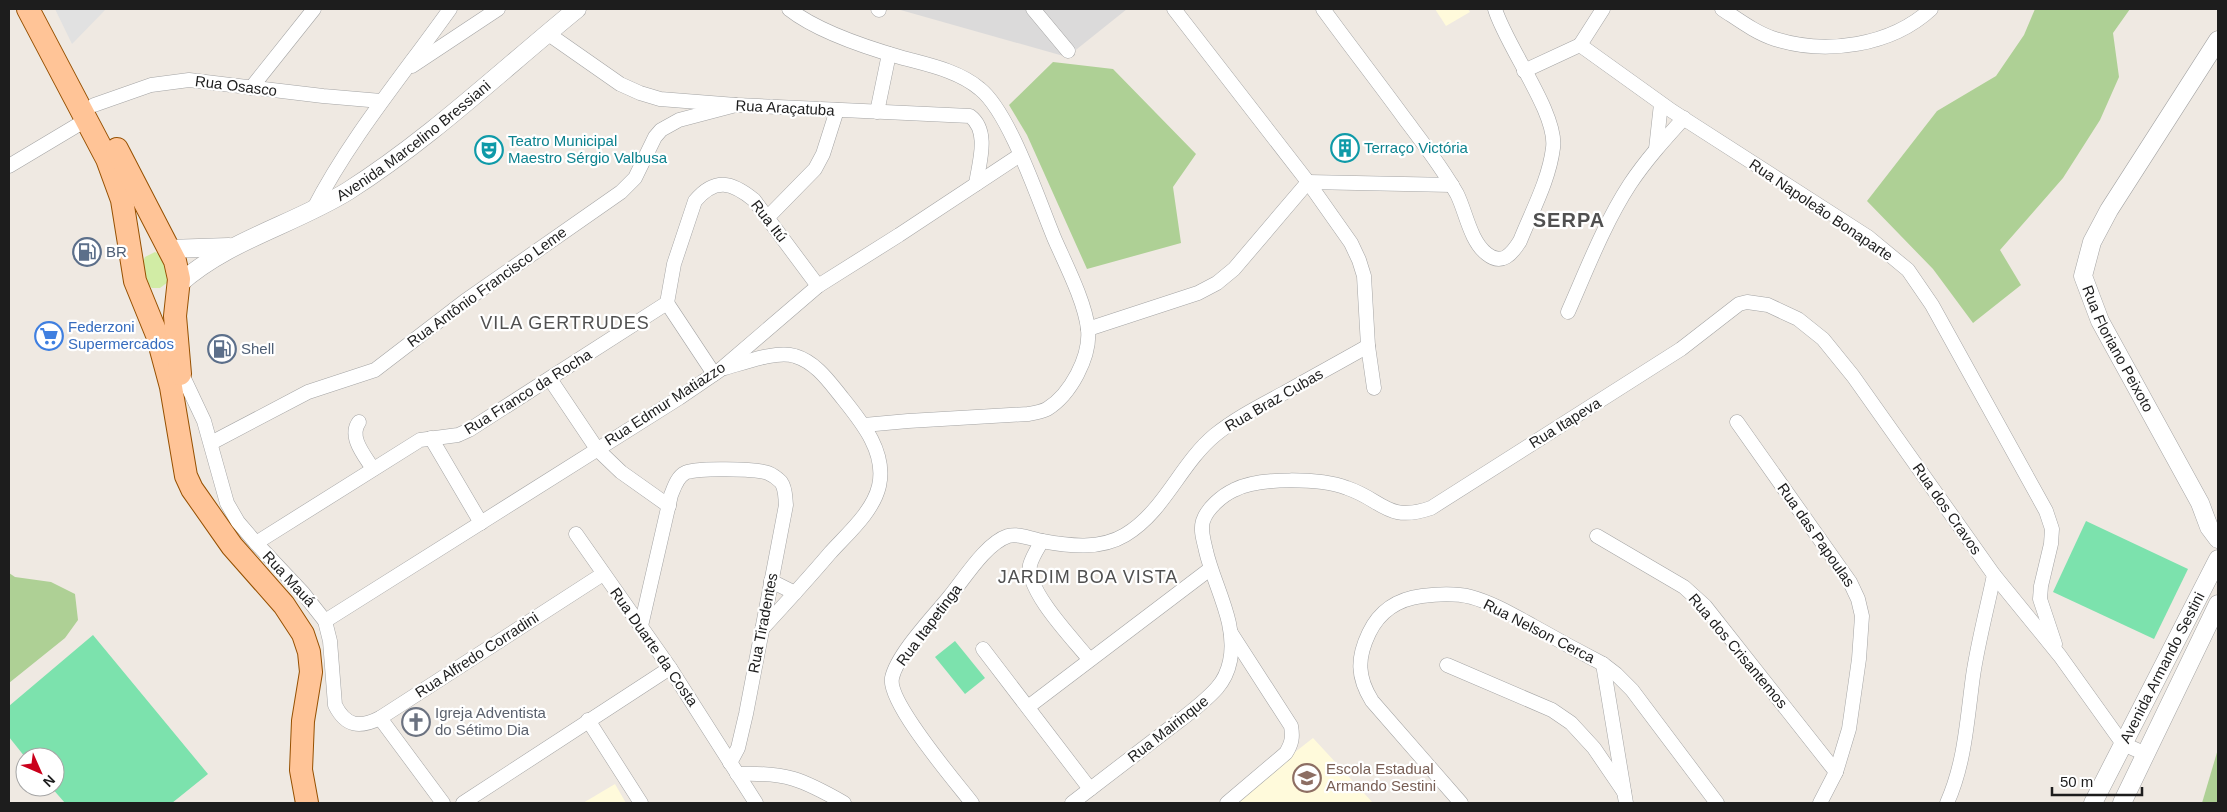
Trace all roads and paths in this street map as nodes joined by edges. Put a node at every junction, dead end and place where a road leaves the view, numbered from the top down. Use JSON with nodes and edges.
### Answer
{"nodes":[{"id":1,"x":28,"y":9,"type":"edge"},
{"id":2,"x":43,"y":9,"type":"edge"},
{"id":3,"x":314,"y":9,"type":"edge"},
{"id":4,"x":450,"y":9,"type":"edge"},
{"id":5,"x":498,"y":9,"type":"edge"},
{"id":6,"x":577,"y":9,"type":"edge"},
{"id":7,"x":789,"y":9,"type":"edge"},
{"id":8,"x":1033,"y":9,"type":"edge"},
{"id":9,"x":1174,"y":9,"type":"edge"},
{"id":10,"x":1323,"y":9,"type":"edge"},
{"id":11,"x":1494,"y":9,"type":"edge"},
{"id":12,"x":1603,"y":9,"type":"edge"},
{"id":13,"x":1722,"y":9,"type":"edge"},
{"id":14,"x":1931,"y":9,"type":"edge"},
{"id":15,"x":547,"y":33,"type":"junction"},
{"id":16,"x":2218,"y":40,"type":"edge"},
{"id":17,"x":1580,"y":45,"type":"junction"},
{"id":18,"x":1068,"y":51,"type":"dead end"},
{"id":19,"x":889,"y":54,"type":"junction"},
{"id":20,"x":406,"y":71,"type":"junction"},
{"id":21,"x":1524,"y":71,"type":"junction"},
{"id":22,"x":251,"y":88,"type":"junction"},
{"id":23,"x":382,"y":101,"type":"junction"},
{"id":24,"x":1662,"y":104,"type":"junction"},
{"id":25,"x":736,"y":105,"type":"junction"},
{"id":26,"x":837,"y":110,"type":"junction"},
{"id":27,"x":90,"y":112,"type":"junction"},
{"id":28,"x":877,"y":112,"type":"junction"},
{"id":29,"x":1684,"y":118,"type":"junction"},
{"id":30,"x":1656,"y":150,"type":"junction"},
{"id":31,"x":1020,"y":155,"type":"junction"},
{"id":32,"x":345,"y":157,"type":"junction"},
{"id":33,"x":9,"y":166,"type":"edge"},
{"id":34,"x":1308,"y":182,"type":"junction"},
{"id":35,"x":976,"y":184,"type":"junction"},
{"id":36,"x":1452,"y":185,"type":"junction"},
{"id":37,"x":347,"y":191,"type":"junction"},
{"id":38,"x":313,"y":210,"type":"junction"},
{"id":39,"x":768,"y":217,"type":"junction"},
{"id":40,"x":235,"y":246,"type":"junction"},
{"id":41,"x":168,"y":248,"type":"junction"},
{"id":42,"x":132,"y":266,"type":"junction"},
{"id":43,"x":179,"y":284,"type":"junction"},
{"id":44,"x":818,"y":286,"type":"junction"},
{"id":45,"x":139,"y":290,"type":"junction"},
{"id":46,"x":667,"y":303,"type":"junction"},
{"id":47,"x":1568,"y":312,"type":"dead end"},
{"id":48,"x":1728,"y":312,"type":"joint"},
{"id":49,"x":1088,"y":329,"type":"junction"},
{"id":50,"x":1368,"y":346,"type":"junction"},
{"id":51,"x":180,"y":368,"type":"junction"},
{"id":52,"x":717,"y":372,"type":"junction"},
{"id":53,"x":550,"y":379,"type":"junction"},
{"id":54,"x":1374,"y":388,"type":"dead end"},
{"id":55,"x":359,"y":422,"type":"dead end"},
{"id":56,"x":1737,"y":422,"type":"dead end"},
{"id":57,"x":864,"y":425,"type":"junction"},
{"id":58,"x":431,"y":438,"type":"junction"},
{"id":59,"x":211,"y":443,"type":"junction"},
{"id":60,"x":597,"y":449,"type":"junction"},
{"id":61,"x":373,"y":469,"type":"junction"},
{"id":62,"x":2200,"y":503,"type":"junction"},
{"id":63,"x":205,"y":506,"type":"junction"},
{"id":64,"x":669,"y":506,"type":"junction"},
{"id":65,"x":1394,"y":512,"type":"joint"},
{"id":66,"x":481,"y":522,"type":"junction"},
{"id":67,"x":2218,"y":522,"type":"edge"},
{"id":68,"x":576,"y":534,"type":"dead end"},
{"id":69,"x":1597,"y":536,"type":"dead end"},
{"id":70,"x":2218,"y":539,"type":"edge"},
{"id":71,"x":1042,"y":541,"type":"junction"},
{"id":72,"x":256,"y":544,"type":"junction"},
{"id":73,"x":2218,"y":559,"type":"edge"},
{"id":74,"x":1210,"y":569,"type":"junction"},
{"id":75,"x":603,"y":574,"type":"junction"},
{"id":76,"x":1994,"y":575,"type":"junction"},
{"id":77,"x":771,"y":580,"type":"junction"},
{"id":78,"x":795,"y":593,"type":"junction"},
{"id":79,"x":2218,"y":604,"type":"edge"},
{"id":80,"x":325,"y":622,"type":"junction"},
{"id":81,"x":640,"y":626,"type":"junction"},
{"id":82,"x":762,"y":629,"type":"junction"},
{"id":83,"x":1231,"y":633,"type":"junction"},
{"id":84,"x":983,"y":648,"type":"dead end"},
{"id":85,"x":2060,"y":656,"type":"junction"},
{"id":86,"x":1089,"y":659,"type":"junction"},
{"id":87,"x":1603,"y":664,"type":"junction"},
{"id":88,"x":1447,"y":665,"type":"dead end"},
{"id":89,"x":670,"y":668,"type":"junction"},
{"id":90,"x":1028,"y":707,"type":"junction"},
{"id":91,"x":380,"y":718,"type":"junction"},
{"id":92,"x":588,"y":720,"type":"junction"},
{"id":93,"x":348,"y":721,"type":"joint"},
{"id":94,"x":2123,"y":744,"type":"junction"},
{"id":95,"x":2146,"y":754,"type":"junction"},
{"id":96,"x":733,"y":768,"type":"junction"},
{"id":97,"x":1836,"y":772,"type":"junction"},
{"id":98,"x":1090,"y":789,"type":"junction"},
{"id":99,"x":1625,"y":798,"type":"edge"},
{"id":100,"x":307,"y":803,"type":"edge"},
{"id":101,"x":444,"y":803,"type":"edge"},
{"id":102,"x":463,"y":803,"type":"edge"},
{"id":103,"x":641,"y":803,"type":"edge"},
{"id":104,"x":756,"y":803,"type":"edge"},
{"id":105,"x":844,"y":803,"type":"edge"},
{"id":106,"x":972,"y":803,"type":"edge"},
{"id":107,"x":1072,"y":803,"type":"edge"},
{"id":108,"x":1227,"y":803,"type":"edge"},
{"id":109,"x":1461,"y":803,"type":"edge"},
{"id":110,"x":1717,"y":803,"type":"edge"},
{"id":111,"x":1820,"y":803,"type":"edge"},
{"id":112,"x":1947,"y":803,"type":"edge"},
{"id":113,"x":2093,"y":803,"type":"edge"},
{"id":114,"x":2122,"y":803,"type":"edge"}],
"edges":[{"from":1,"to":27,"type":"main road"},
{"from":2,"to":27,"type":"main road"},
{"from":3,"to":22,"type":"street"},
{"from":4,"to":20,"type":"street"},
{"from":5,"to":20,"type":"street"},
{"from":6,"to":15,"type":"street","name":"Avenida Marcelino Bressiani"},
{"from":7,"to":19,"type":"street"},
{"from":8,"to":18,"type":"street"},
{"from":9,"to":34,"type":"street"},
{"from":10,"to":36,"type":"street"},
{"from":11,"to":21,"type":"street"},
{"from":12,"to":17,"type":"street"},
{"from":13,"to":14,"type":"street"},
{"from":15,"to":25,"type":"street","name":"Rua Araçatuba"},
{"from":15,"to":37,"type":"street","name":"Avenida Marcelino Bressiani"},
{"from":16,"to":62,"type":"street","name":"Rua Floriano Peixoto"},
{"from":17,"to":21,"type":"street"},
{"from":17,"to":24,"type":"street","name":"Rua Napoleão Bonaparte"},
{"from":19,"to":28,"type":"street"},
{"from":19,"to":31,"type":"street"},
{"from":20,"to":23,"type":"street"},
{"from":21,"to":36,"type":"street"},
{"from":22,"to":23,"type":"street","name":"Rua Osasco"},
{"from":22,"to":27,"type":"street","name":"Rua Osasco"},
{"from":23,"to":32,"type":"street"},
{"from":24,"to":29,"type":"street","name":"Rua Napoleão Bonaparte"},
{"from":24,"to":30,"type":"street"},
{"from":25,"to":26,"type":"street","name":"Rua Araçatuba"},
{"from":25,"to":59,"type":"street","name":"Rua Antônio Francisco Leme"},
{"from":26,"to":28,"type":"street","name":"Rua Araçatuba"},
{"from":26,"to":39,"type":"street"},
{"from":27,"to":33,"type":"street","name":"Rua Osasco"},
{"from":27,"to":41,"type":"main road"},
{"from":27,"to":42,"type":"main road"},
{"from":28,"to":35,"type":"street","name":"Rua Araçatuba"},
{"from":29,"to":30,"type":"street"},
{"from":29,"to":85,"type":"street","name":"Rua Napoleão Bonaparte"},
{"from":30,"to":47,"type":"street"},
{"from":31,"to":35,"type":"street","name":"Rua Edmur Matiazzo"},
{"from":31,"to":49,"type":"street"},
{"from":32,"to":37,"type":"street"},
{"from":32,"to":38,"type":"street"},
{"from":34,"to":36,"type":"street"},
{"from":34,"to":49,"type":"street"},
{"from":34,"to":50,"type":"street"},
{"from":35,"to":44,"type":"street","name":"Rua Edmur Matiazzo"},
{"from":37,"to":38,"type":"street","name":"Avenida Marcelino Bressiani"},
{"from":38,"to":40,"type":"street","name":"Avenida Marcelino Bressiani"},
{"from":39,"to":44,"type":"street","name":"Rua Itú"},
{"from":39,"to":46,"type":"street","name":"Rua Itú"},
{"from":40,"to":41,"type":"street"},
{"from":40,"to":43,"type":"street","name":"Avenida Marcelino Bressiani"},
{"from":41,"to":42,"type":"main road"},
{"from":41,"to":43,"type":"main road"},
{"from":42,"to":45,"type":"main road"},
{"from":43,"to":45,"type":"main road"},
{"from":43,"to":51,"type":"main road"},
{"from":44,"to":52,"type":"street","name":"Rua Edmur Matiazzo"},
{"from":45,"to":63,"type":"main road"},
{"from":46,"to":52,"type":"street"},
{"from":46,"to":53,"type":"street","name":"Rua Franco da Rocha"},
{"from":48,"to":65,"type":"street","name":"Rua Itapeva"},
{"from":48,"to":76,"type":"street","name":"Rua dos Cravos"},
{"from":49,"to":57,"type":"street"},
{"from":50,"to":54,"type":"street"},
{"from":50,"to":71,"type":"street","name":"Rua Braz Cubas"},
{"from":51,"to":59,"type":"street","name":"Rua Mauá"},
{"from":51,"to":63,"type":"main road"},
{"from":52,"to":57,"type":"street"},
{"from":52,"to":60,"type":"street","name":"Rua Edmur Matiazzo"},
{"from":53,"to":58,"type":"street","name":"Rua Franco da Rocha"},
{"from":53,"to":60,"type":"street"},
{"from":55,"to":61,"type":"street"},
{"from":56,"to":97,"type":"street","name":"Rua das Papoulas"},
{"from":57,"to":78,"type":"street"},
{"from":58,"to":61,"type":"street","name":"Rua Franco da Rocha"},
{"from":58,"to":66,"type":"street"},
{"from":59,"to":72,"type":"street","name":"Rua Mauá"},
{"from":60,"to":64,"type":"street"},
{"from":60,"to":66,"type":"street","name":"Rua Edmur Matiazzo"},
{"from":61,"to":72,"type":"street","name":"Rua Franco da Rocha"},
{"from":62,"to":67,"type":"street"},
{"from":62,"to":70,"type":"street"},
{"from":63,"to":100,"type":"main road"},
{"from":64,"to":77,"type":"street","name":"Rua Tiradentes"},
{"from":64,"to":81,"type":"street"},
{"from":65,"to":74,"type":"street","name":"Rua Mairinque"},
{"from":66,"to":80,"type":"street","name":"Rua Edmur Matiazzo"},
{"from":68,"to":75,"type":"street","name":"Rua Duarte da Costa"},
{"from":69,"to":97,"type":"street","name":"Rua dos Crisantemos"},
{"from":71,"to":86,"type":"street"},
{"from":71,"to":106,"type":"street","name":"Rua Itapetinga"},
{"from":72,"to":80,"type":"street","name":"Rua Mauá"},
{"from":73,"to":94,"type":"street","name":"Avenida Armando Sestini"},
{"from":74,"to":83,"type":"street","name":"Rua Mairinque"},
{"from":74,"to":86,"type":"street"},
{"from":75,"to":81,"type":"street","name":"Rua Duarte da Costa"},
{"from":75,"to":91,"type":"street","name":"Rua Alfredo Corradini"},
{"from":76,"to":85,"type":"street","name":"Rua dos Cravos"},
{"from":76,"to":112,"type":"street"},
{"from":77,"to":78,"type":"street"},
{"from":77,"to":82,"type":"street","name":"Rua Tiradentes"},
{"from":78,"to":82,"type":"street"},
{"from":79,"to":95,"type":"street","name":"Avenida Armando Sestini"},
{"from":80,"to":93,"type":"street","name":"Rua Mauá"},
{"from":81,"to":89,"type":"street","name":"Rua Duarte da Costa"},
{"from":82,"to":96,"type":"street","name":"Rua Tiradentes"},
{"from":83,"to":98,"type":"street","name":"Rua Mairinque"},
{"from":83,"to":108,"type":"street"},
{"from":84,"to":90,"type":"street"},
{"from":85,"to":94,"type":"street","name":"Rua dos Cravos"},
{"from":86,"to":90,"type":"street"},
{"from":87,"to":99,"type":"street"},
{"from":87,"to":109,"type":"street","name":"Rua Nelson Cerca"},
{"from":87,"to":110,"type":"street","name":"Rua Nelson Cerca"},
{"from":88,"to":99,"type":"street"},
{"from":89,"to":92,"type":"street"},
{"from":89,"to":96,"type":"street","name":"Rua Duarte da Costa"},
{"from":90,"to":98,"type":"street"},
{"from":91,"to":93,"type":"street","name":"Rua Alfredo Corradini"},
{"from":91,"to":101,"type":"street"},
{"from":92,"to":102,"type":"street"},
{"from":92,"to":103,"type":"street"},
{"from":94,"to":95,"type":"street"},
{"from":94,"to":113,"type":"street","name":"Avenida Armando Sestini"},
{"from":95,"to":114,"type":"street","name":"Avenida Armando Sestini"},
{"from":96,"to":104,"type":"street","name":"Rua Duarte da Costa"},
{"from":96,"to":105,"type":"street"},
{"from":97,"to":111,"type":"street","name":"Rua das Papoulas"},
{"from":98,"to":107,"type":"street","name":"Rua Mairinque"}]}
